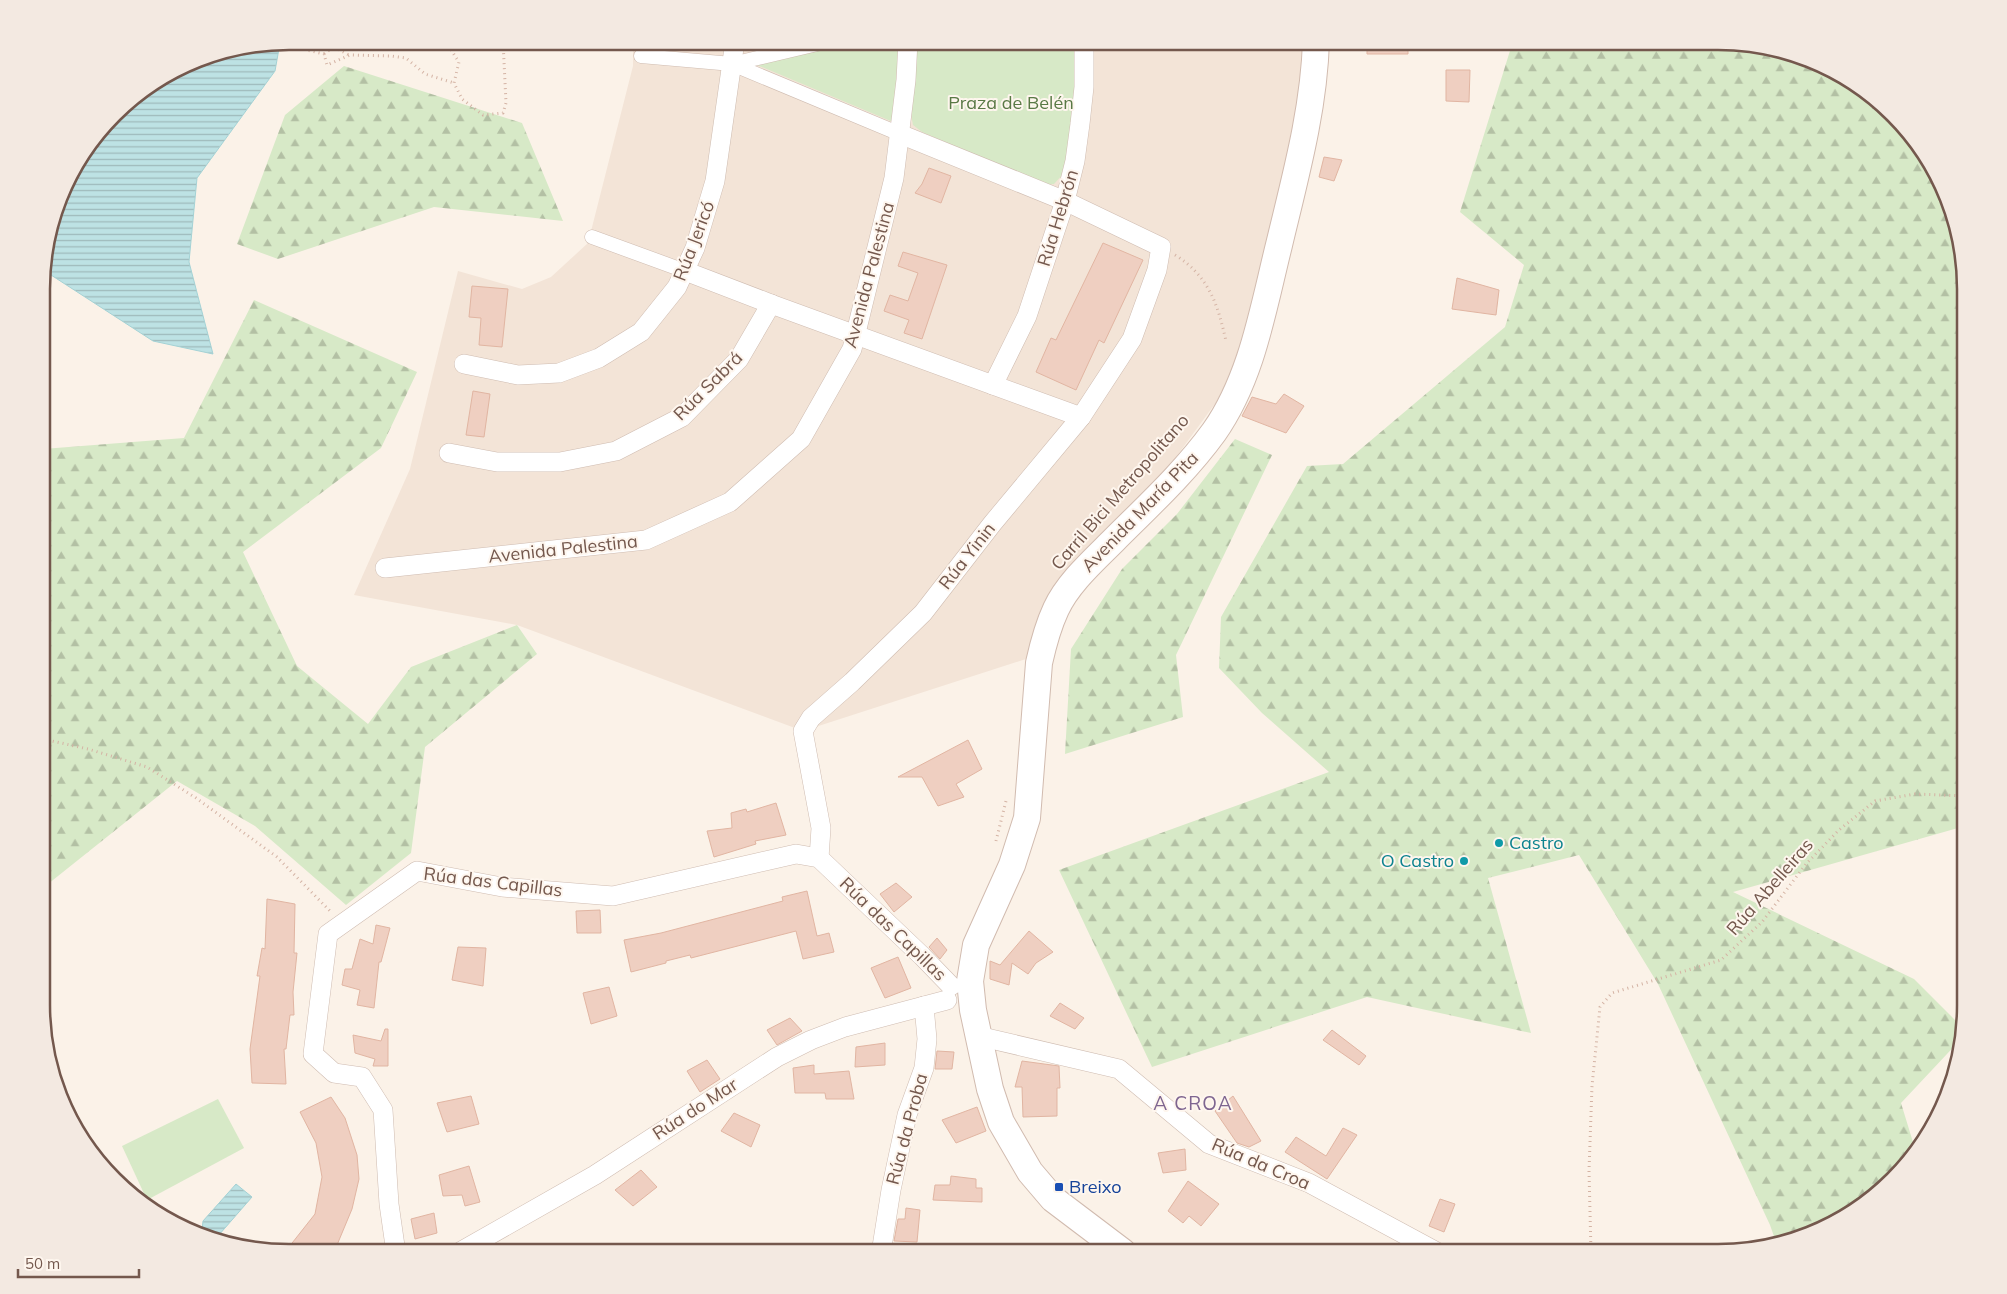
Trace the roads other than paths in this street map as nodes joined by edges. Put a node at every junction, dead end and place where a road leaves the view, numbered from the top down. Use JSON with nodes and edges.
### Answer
{"nodes":[{"id":1,"x":734,"y":50,"type":"edge"},
{"id":2,"x":792,"y":50,"type":"edge"},
{"id":3,"x":907,"y":50,"type":"edge"},
{"id":4,"x":1084,"y":50,"type":"edge"},
{"id":5,"x":1315,"y":50,"type":"edge"},
{"id":6,"x":641,"y":56,"type":"dead end"},
{"id":7,"x":732,"y":64,"type":"junction"},
{"id":8,"x":900,"y":134,"type":"junction"},
{"id":9,"x":1065,"y":201,"type":"junction"},
{"id":10,"x":592,"y":237,"type":"dead end"},
{"id":11,"x":686,"y":271,"type":"junction"},
{"id":12,"x":771,"y":304,"type":"junction"},
{"id":13,"x":855,"y":334,"type":"junction"},
{"id":14,"x":464,"y":364,"type":"dead end"},
{"id":15,"x":993,"y":385,"type":"junction"},
{"id":16,"x":1081,"y":417,"type":"junction"},
{"id":17,"x":449,"y":453,"type":"dead end"},
{"id":18,"x":385,"y":568,"type":"dead end"},
{"id":19,"x":819,"y":858,"type":"junction"},
{"id":20,"x":956,"y":989,"type":"junction"},
{"id":21,"x":924,"y":1006,"type":"junction"},
{"id":22,"x":978,"y":1036,"type":"junction"},
{"id":23,"x":395,"y":1244,"type":"edge"},
{"id":24,"x":474,"y":1244,"type":"edge"},
{"id":25,"x":882,"y":1244,"type":"edge"},
{"id":26,"x":1112,"y":1244,"type":"edge"},
{"id":27,"x":1422,"y":1244,"type":"edge"}],
"edges":[{"from":1,"to":7,"type":"street","name":"Rúa Jericó"},
{"from":2,"to":7,"type":"street"},
{"from":3,"to":8,"type":"street","name":"Avenida Palestina"},
{"from":4,"to":9,"type":"street","name":"Rúa Hebrón"},
{"from":5,"to":20,"type":"main road","name":"Avenida María Pita"},
{"from":6,"to":7,"type":"street"},
{"from":7,"to":8,"type":"street"},
{"from":7,"to":11,"type":"street","name":"Rúa Jericó"},
{"from":8,"to":9,"type":"street"},
{"from":8,"to":13,"type":"street","name":"Avenida Palestina"},
{"from":9,"to":15,"type":"street","name":"Rúa Hebrón"},
{"from":9,"to":16,"type":"street","name":"Rúa Yinin"},
{"from":10,"to":11,"type":"street"},
{"from":11,"to":12,"type":"street"},
{"from":11,"to":14,"type":"street","name":"Rúa Jericó"},
{"from":12,"to":13,"type":"street"},
{"from":12,"to":17,"type":"street","name":"Rúa Sabrá"},
{"from":13,"to":15,"type":"street"},
{"from":13,"to":18,"type":"street","name":"Avenida Palestina"},
{"from":15,"to":16,"type":"street"},
{"from":16,"to":19,"type":"street","name":"Rúa Yinin"},
{"from":19,"to":20,"type":"street","name":"Rúa das Capillas"},
{"from":19,"to":23,"type":"street","name":"Rúa das Capillas"},
{"from":20,"to":21,"type":"street","name":"Rúa do Mar"},
{"from":20,"to":22,"type":"main road","name":"Avenida María Pita"},
{"from":21,"to":24,"type":"street","name":"Rúa do Mar"},
{"from":21,"to":25,"type":"street","name":"Rúa da Proba"},
{"from":22,"to":26,"type":"main road","name":"Avenida María Pita"},
{"from":22,"to":27,"type":"street","name":"Rúa da Croa"}]}
